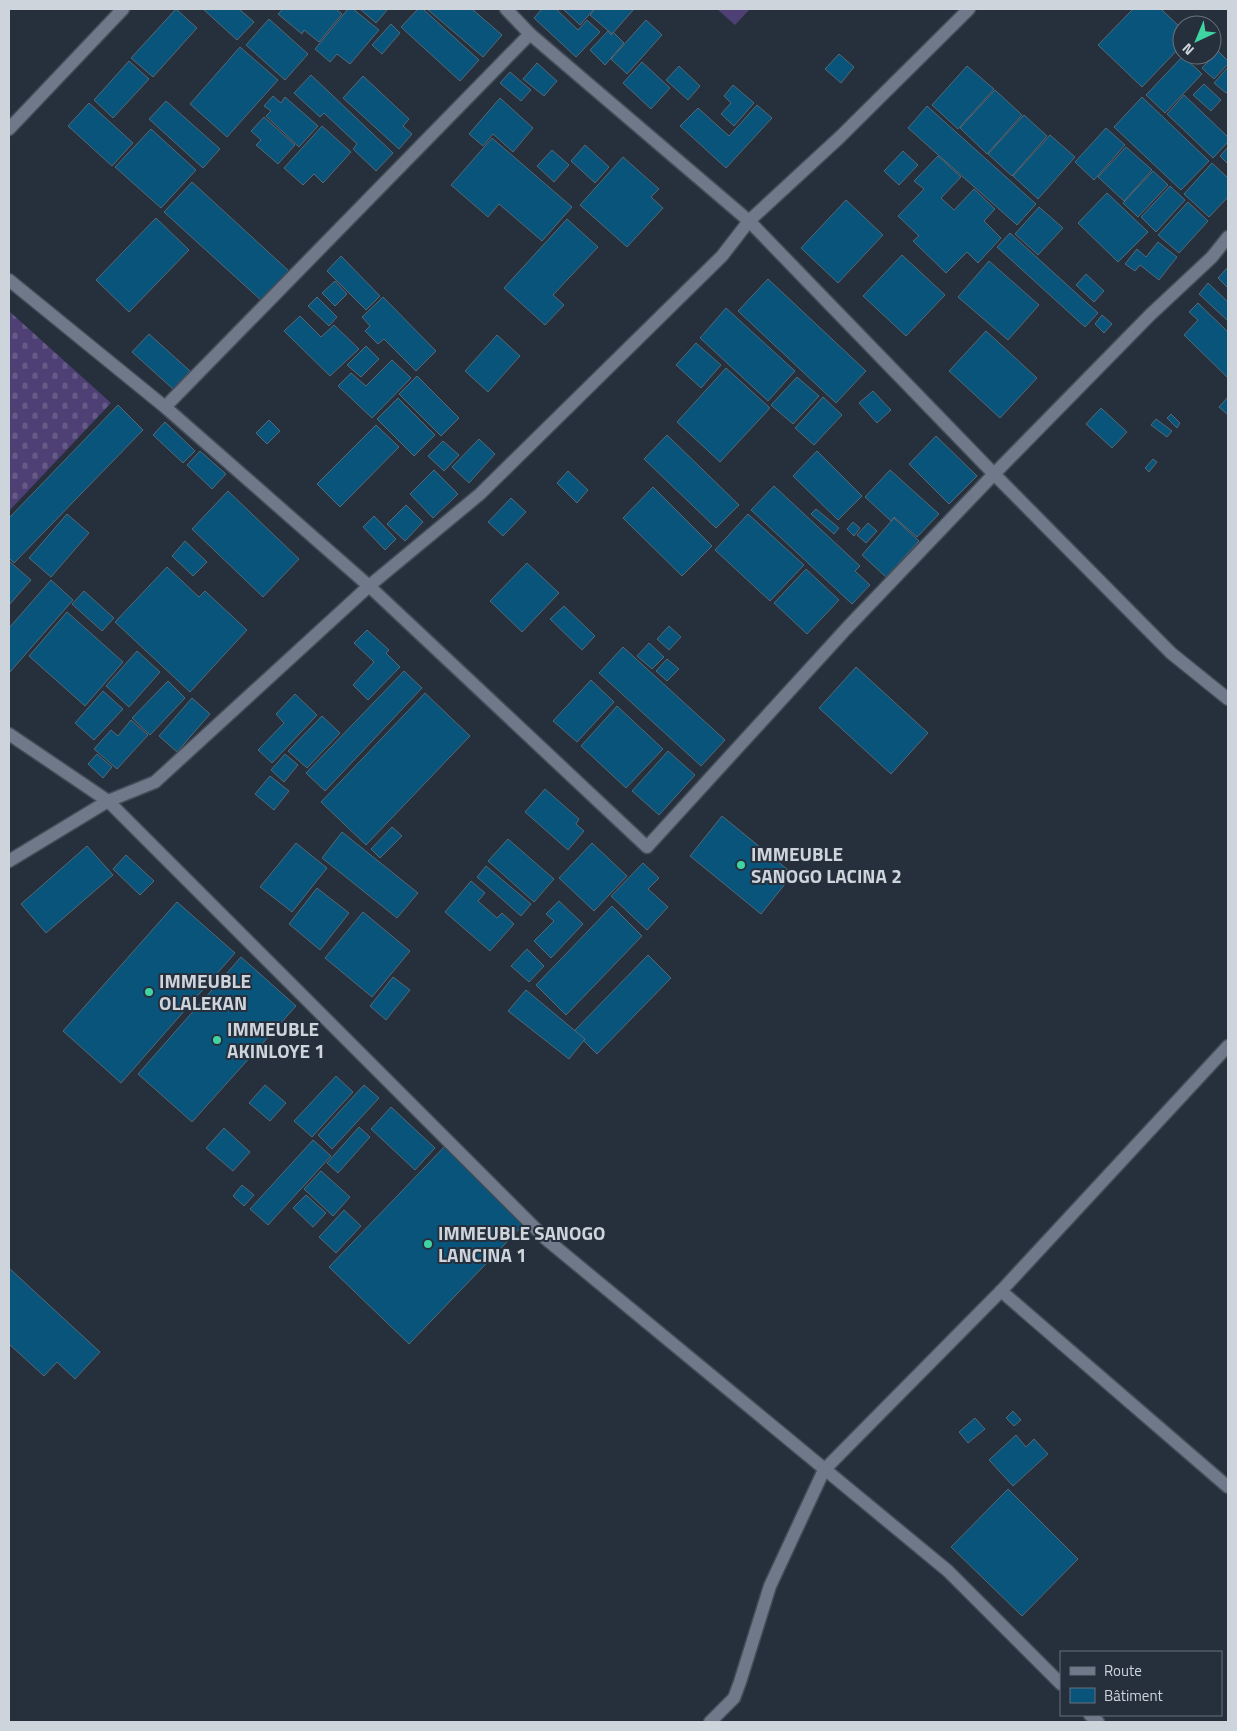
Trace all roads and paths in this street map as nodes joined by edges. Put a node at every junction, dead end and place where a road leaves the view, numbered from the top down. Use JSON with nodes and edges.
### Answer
{"nodes":[{"id":1,"x":123,"y":9,"type":"edge"},
{"id":2,"x":506,"y":9,"type":"edge"},
{"id":3,"x":969,"y":9,"type":"edge"},
{"id":4,"x":530,"y":34,"type":"junction"},
{"id":5,"x":9,"y":129,"type":"edge"},
{"id":6,"x":749,"y":221,"type":"junction"},
{"id":7,"x":1228,"y":237,"type":"edge"},
{"id":8,"x":9,"y":280,"type":"edge"},
{"id":9,"x":165,"y":407,"type":"junction"},
{"id":10,"x":994,"y":474,"type":"junction"},
{"id":11,"x":369,"y":586,"type":"junction"},
{"id":12,"x":1228,"y":699,"type":"edge"},
{"id":13,"x":9,"y":734,"type":"edge"},
{"id":14,"x":108,"y":801,"type":"junction"},
{"id":15,"x":9,"y":861,"type":"edge"},
{"id":16,"x":1228,"y":1046,"type":"edge"},
{"id":17,"x":1001,"y":1291,"type":"junction"},
{"id":18,"x":824,"y":1470,"type":"junction"},
{"id":19,"x":1228,"y":1487,"type":"edge"},
{"id":20,"x":1060,"y":1683,"type":"edge"},
{"id":21,"x":710,"y":1722,"type":"edge"}],
"edges":[{"from":1,"to":5,"type":"street"},
{"from":2,"to":4,"type":"street"},
{"from":3,"to":6,"type":"street"},
{"from":4,"to":6,"type":"street"},
{"from":4,"to":9,"type":"street"},
{"from":6,"to":10,"type":"street"},
{"from":6,"to":11,"type":"street"},
{"from":7,"to":10,"type":"street"},
{"from":8,"to":9,"type":"street"},
{"from":9,"to":11,"type":"street"},
{"from":10,"to":11,"type":"street"},
{"from":10,"to":12,"type":"street"},
{"from":11,"to":14,"type":"street"},
{"from":13,"to":14,"type":"street"},
{"from":14,"to":15,"type":"street"},
{"from":14,"to":18,"type":"street"},
{"from":16,"to":17,"type":"street"},
{"from":17,"to":18,"type":"street"},
{"from":17,"to":19,"type":"street"},
{"from":18,"to":20,"type":"street"},
{"from":18,"to":21,"type":"street"}]}
